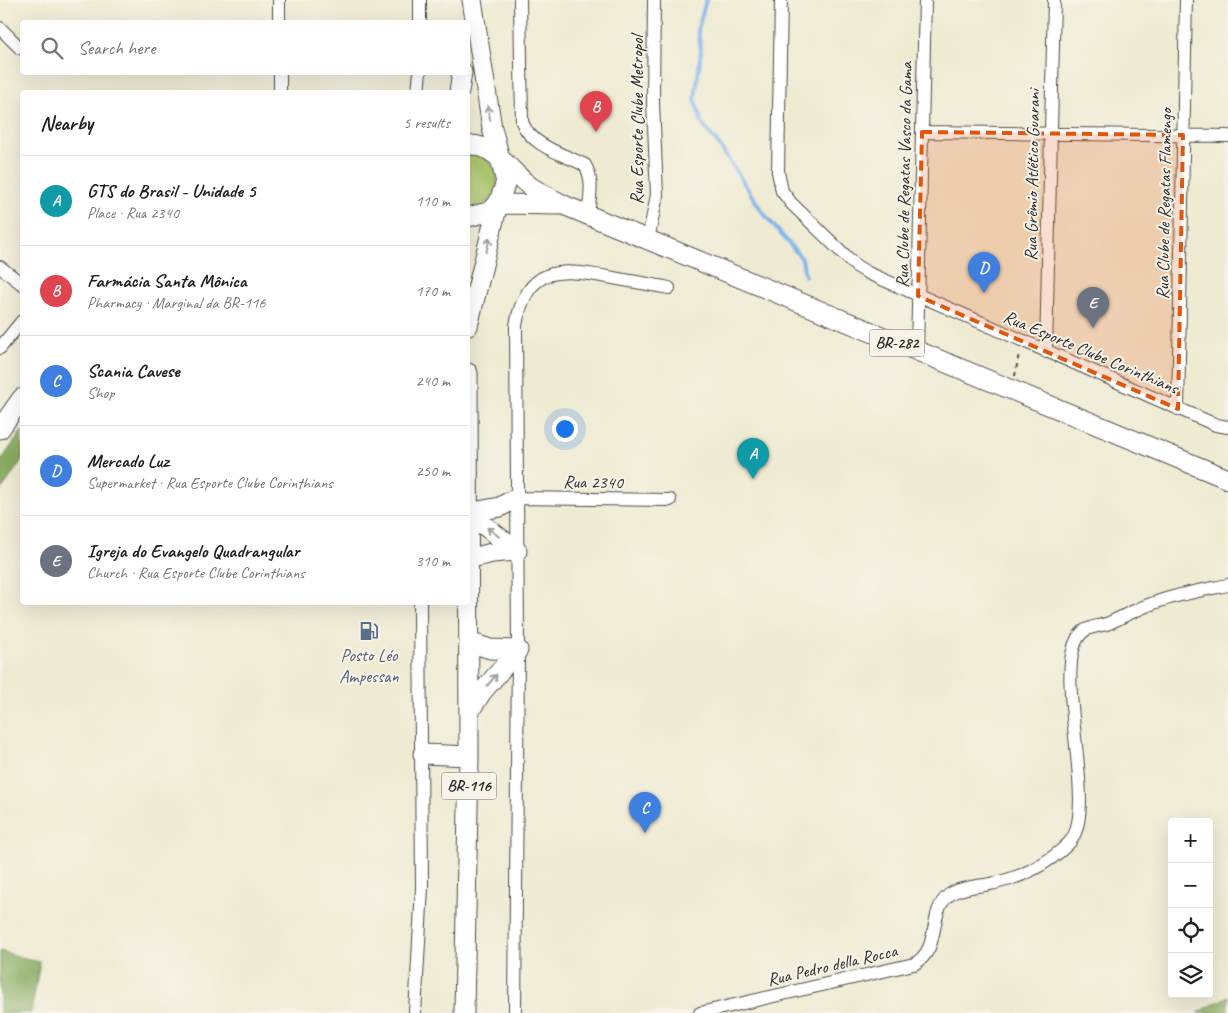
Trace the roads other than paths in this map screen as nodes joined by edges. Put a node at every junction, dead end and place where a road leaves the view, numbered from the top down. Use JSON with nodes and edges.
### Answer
{"nodes":[{"id":1,"x":279,"y":0,"type":"edge"},
{"id":2,"x":420,"y":0,"type":"edge"},
{"id":3,"x":520,"y":0,"type":"edge"},
{"id":4,"x":654,"y":0,"type":"edge"},
{"id":5,"x":781,"y":0,"type":"edge"},
{"id":6,"x":925,"y":0,"type":"edge"},
{"id":7,"x":1054,"y":0,"type":"edge"},
{"id":8,"x":1186,"y":0,"type":"edge"},
{"id":9,"x":472,"y":6,"type":"edge"},
{"id":10,"x":279,"y":20,"type":"edge"},
{"id":11,"x":420,"y":20,"type":"edge"},
{"id":12,"x":470,"y":24,"type":"edge"},
{"id":13,"x":0,"y":28,"type":"edge"},
{"id":14,"x":20,"y":48,"type":"dead end"},
{"id":15,"x":280,"y":75,"type":"edge"},
{"id":16,"x":420,"y":75,"type":"edge"},
{"id":17,"x":462,"y":75,"type":"edge"},
{"id":18,"x":280,"y":90,"type":"edge"},
{"id":19,"x":418,"y":90,"type":"edge"},
{"id":20,"x":459,"y":90,"type":"edge"},
{"id":21,"x":922,"y":132,"type":"junction"},
{"id":22,"x":1051,"y":133,"type":"junction"},
{"id":23,"x":1183,"y":135,"type":"junction"},
{"id":24,"x":1228,"y":136,"type":"edge"},
{"id":25,"x":470,"y":145,"type":"edge"},
{"id":26,"x":500,"y":160,"type":"junction"},
{"id":27,"x":498,"y":204,"type":"junction"},
{"id":28,"x":566,"y":206,"type":"junction"},
{"id":29,"x":588,"y":215,"type":"junction"},
{"id":30,"x":470,"y":217,"type":"edge"},
{"id":31,"x":648,"y":240,"type":"junction"},
{"id":32,"x":0,"y":267,"type":"edge"},
{"id":33,"x":20,"y":282,"type":"edge"},
{"id":34,"x":669,"y":288,"type":"dead end"},
{"id":35,"x":918,"y":296,"type":"junction"},
{"id":36,"x":470,"y":318,"type":"edge"},
{"id":37,"x":20,"y":324,"type":"edge"},
{"id":38,"x":0,"y":348,"type":"edge"},
{"id":39,"x":917,"y":351,"type":"junction"},
{"id":40,"x":1046,"y":352,"type":"junction"},
{"id":41,"x":20,"y":401,"type":"edge"},
{"id":42,"x":1178,"y":409,"type":"junction"},
{"id":43,"x":1228,"y":427,"type":"edge"},
{"id":44,"x":0,"y":429,"type":"edge"},
{"id":45,"x":1228,"y":479,"type":"edge"},
{"id":46,"x":516,"y":498,"type":"junction"},
{"id":47,"x":670,"y":500,"type":"dead end"},
{"id":48,"x":470,"y":513,"type":"edge"},
{"id":49,"x":470,"y":515,"type":"edge"},
{"id":50,"x":517,"y":551,"type":"junction"},
{"id":51,"x":470,"y":558,"type":"edge"},
{"id":52,"x":1228,"y":585,"type":"edge"},
{"id":53,"x":420,"y":605,"type":"edge"},
{"id":54,"x":469,"y":605,"type":"edge"},
{"id":55,"x":469,"y":642,"type":"junction"},
{"id":56,"x":518,"y":650,"type":"junction"},
{"id":57,"x":469,"y":712,"type":"junction"},
{"id":58,"x":423,"y":754,"type":"junction"},
{"id":59,"x":469,"y":756,"type":"junction"},
{"id":60,"x":415,"y":1013,"type":"edge"},
{"id":61,"x":464,"y":1013,"type":"edge"},
{"id":62,"x":515,"y":1013,"type":"edge"},
{"id":63,"x":700,"y":1013,"type":"edge"}],
"edges":[{"from":1,"to":10,"type":"street"},
{"from":2,"to":11,"type":"street"},
{"from":3,"to":29,"type":"street"},
{"from":4,"to":31,"type":"street","name":"Rua Esporte Clube Metropol"},
{"from":5,"to":35,"type":"street","name":"Rua Esporte Clube Corinthians"},
{"from":6,"to":21,"type":"street","name":"Rua Clube de Regatas Vasco da Gama"},
{"from":7,"to":22,"type":"street","name":"Rua Grêmio Atlético Guarani"},
{"from":8,"to":23,"type":"street","name":"Rua Clube de Regatas Flamengo"},
{"from":9,"to":12,"type":"highway"},
{"from":26,"to":9,"type":"highway","one_way":true},
{"from":13,"to":14,"type":"street"},
{"from":15,"to":18,"type":"street"},
{"from":16,"to":19,"type":"street"},
{"from":17,"to":20,"type":"highway"},
{"from":21,"to":22,"type":"street"},
{"from":21,"to":35,"type":"street","name":"Rua Clube de Regatas Vasco da Gama"},
{"from":22,"to":23,"type":"street"},
{"from":22,"to":40,"type":"street","name":"Rua Grêmio Atlético Guarani"},
{"from":23,"to":24,"type":"street"},
{"from":23,"to":42,"type":"street","name":"Rua Clube de Regatas Flamengo"},
{"from":25,"to":26,"type":"highway","number":"BR-282"},
{"from":26,"to":27,"type":"highway"},
{"from":26,"to":28,"type":"highway","number":"BR-282"},
{"from":27,"to":28,"type":"highway","number":"BR-282"},
{"from":27,"to":30,"type":"highway"},
{"from":36,"to":27,"type":"highway","one_way":true},
{"from":28,"to":29,"type":"highway","number":"BR-282"},
{"from":29,"to":31,"type":"highway","number":"BR-282"},
{"from":31,"to":39,"type":"highway","number":"BR-282"},
{"from":32,"to":33,"type":"street"},
{"from":34,"to":46,"type":"street"},
{"from":35,"to":39,"type":"street","name":"Rua Clube de Regatas Vasco da Gama"},
{"from":35,"to":40,"type":"street","name":"Rua Esporte Clube Corinthians"},
{"from":37,"to":38,"type":"street"},
{"from":39,"to":45,"type":"highway","number":"BR-282"},
{"from":40,"to":42,"type":"street","name":"Rua Esporte Clube Corinthians"},
{"from":41,"to":44,"type":"highway"},
{"from":42,"to":43,"type":"street","name":"Rua Esporte Clube Corinthians"},
{"from":46,"to":47,"type":"street","name":"Rua 2340"},
{"from":46,"to":48,"type":"highway"},
{"from":46,"to":50,"type":"street"},
{"from":50,"to":49,"type":"highway","one_way":true},
{"from":50,"to":51,"type":"highway"},
{"from":50,"to":56,"type":"street"},
{"from":52,"to":63,"type":"street","name":"Rua Pedro della Rocca"},
{"from":53,"to":58,"type":"street"},
{"from":54,"to":55,"type":"highway","number":"BR-116"},
{"from":55,"to":56,"type":"highway"},
{"from":55,"to":57,"type":"highway","number":"BR-116"},
{"from":57,"to":56,"type":"highway","one_way":true},
{"from":56,"to":62,"type":"street"},
{"from":57,"to":59,"type":"highway","number":"BR-116"},
{"from":58,"to":59,"type":"highway"},
{"from":58,"to":60,"type":"street"},
{"from":59,"to":61,"type":"highway","number":"BR-116"}]}
